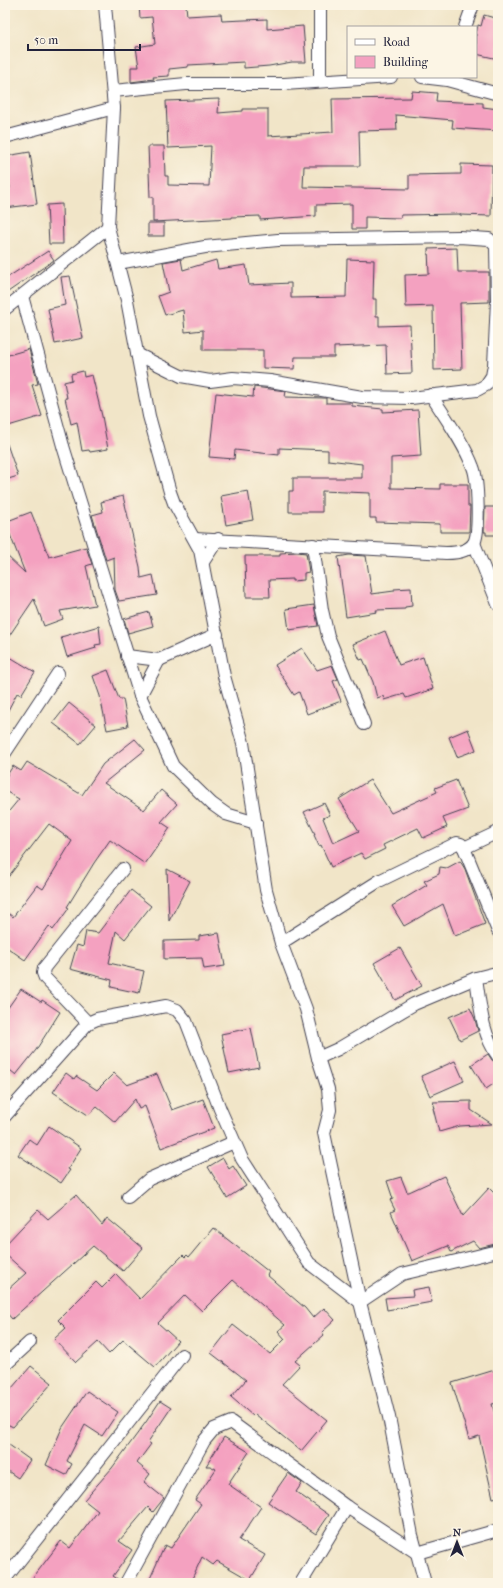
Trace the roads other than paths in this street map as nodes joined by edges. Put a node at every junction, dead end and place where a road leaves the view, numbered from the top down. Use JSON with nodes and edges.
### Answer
{"nodes":[{"id":1,"x":105,"y":5,"type":"edge"},
{"id":2,"x":320,"y":5,"type":"edge"},
{"id":3,"x":473,"y":5,"type":"edge"},
{"id":4,"x":465,"y":26,"type":"edge"},
{"id":5,"x":373,"y":78,"type":"edge"},
{"id":6,"x":435,"y":78,"type":"edge"},
{"id":7,"x":448,"y":79,"type":"edge"},
{"id":8,"x":320,"y":81,"type":"junction"},
{"id":9,"x":113,"y":91,"type":"junction"},
{"id":10,"x":498,"y":94,"type":"edge"},
{"id":11,"x":114,"y":108,"type":"junction"},
{"id":12,"x":5,"y":137,"type":"edge"},
{"id":13,"x":108,"y":227,"type":"junction"},
{"id":14,"x":497,"y":249,"type":"edge"},
{"id":15,"x":118,"y":263,"type":"junction"},
{"id":16,"x":22,"y":296,"type":"junction"},
{"id":17,"x":5,"y":308,"type":"edge"},
{"id":18,"x":137,"y":354,"type":"junction"},
{"id":19,"x":431,"y":395,"type":"junction"},
{"id":20,"x":195,"y":539,"type":"junction"},
{"id":21,"x":218,"y":539,"type":"junction"},
{"id":22,"x":474,"y":543,"type":"junction"},
{"id":23,"x":313,"y":545,"type":"junction"},
{"id":24,"x":203,"y":562,"type":"junction"},
{"id":25,"x":498,"y":604,"type":"edge"},
{"id":26,"x":217,"y":634,"type":"junction"},
{"id":27,"x":127,"y":656,"type":"junction"},
{"id":28,"x":159,"y":660,"type":"junction"},
{"id":29,"x":58,"y":674,"type":"dead end"},
{"id":30,"x":140,"y":696,"type":"junction"},
{"id":31,"x":364,"y":724,"type":"dead end"},
{"id":32,"x":5,"y":753,"type":"edge"},
{"id":33,"x":256,"y":823,"type":"junction"},
{"id":34,"x":498,"y":832,"type":"edge"},
{"id":35,"x":464,"y":848,"type":"junction"},
{"id":36,"x":123,"y":869,"type":"dead end"},
{"id":37,"x":498,"y":931,"type":"edge"},
{"id":38,"x":281,"y":944,"type":"junction"},
{"id":39,"x":498,"y":971,"type":"edge"},
{"id":40,"x":476,"y":978,"type":"junction"},
{"id":41,"x":88,"y":1023,"type":"junction"},
{"id":42,"x":498,"y":1056,"type":"edge"},
{"id":43,"x":318,"y":1058,"type":"junction"},
{"id":44,"x":5,"y":1116,"type":"edge"},
{"id":45,"x":234,"y":1142,"type":"junction"},
{"id":46,"x":128,"y":1197,"type":"dead end"},
{"id":47,"x":498,"y":1251,"type":"edge"},
{"id":48,"x":360,"y":1302,"type":"junction"},
{"id":49,"x":30,"y":1342,"type":"dead end"},
{"id":50,"x":182,"y":1354,"type":"dead end"},
{"id":51,"x":5,"y":1365,"type":"edge"},
{"id":52,"x":347,"y":1508,"type":"junction"},
{"id":53,"x":498,"y":1530,"type":"edge"},
{"id":54,"x":417,"y":1553,"type":"junction"},
{"id":55,"x":5,"y":1579,"type":"edge"},
{"id":56,"x":126,"y":1583,"type":"edge"},
{"id":57,"x":301,"y":1583,"type":"edge"},
{"id":58,"x":425,"y":1583,"type":"edge"}],
"edges":[{"from":1,"to":9,"type":"street"},
{"from":2,"to":8,"type":"street"},
{"from":3,"to":4,"type":"street"},
{"from":5,"to":8,"type":"street"},
{"from":6,"to":7,"type":"street"},
{"from":7,"to":10,"type":"street"},
{"from":8,"to":9,"type":"street"},
{"from":9,"to":11,"type":"street"},
{"from":11,"to":12,"type":"street"},
{"from":11,"to":13,"type":"street"},
{"from":13,"to":15,"type":"street"},
{"from":13,"to":16,"type":"street"},
{"from":14,"to":15,"type":"street"},
{"from":14,"to":19,"type":"street"},
{"from":15,"to":18,"type":"street"},
{"from":16,"to":17,"type":"street"},
{"from":16,"to":27,"type":"street"},
{"from":18,"to":19,"type":"street"},
{"from":18,"to":20,"type":"street"},
{"from":19,"to":22,"type":"street"},
{"from":20,"to":21,"type":"street"},
{"from":20,"to":24,"type":"street"},
{"from":21,"to":23,"type":"street"},
{"from":21,"to":24,"type":"street"},
{"from":22,"to":23,"type":"street"},
{"from":22,"to":25,"type":"street"},
{"from":23,"to":31,"type":"street"},
{"from":24,"to":26,"type":"street"},
{"from":26,"to":28,"type":"street"},
{"from":26,"to":33,"type":"street"},
{"from":27,"to":28,"type":"street"},
{"from":27,"to":30,"type":"street"},
{"from":28,"to":30,"type":"street"},
{"from":29,"to":32,"type":"street"},
{"from":30,"to":33,"type":"street"},
{"from":33,"to":38,"type":"street"},
{"from":34,"to":35,"type":"street"},
{"from":35,"to":37,"type":"street"},
{"from":35,"to":38,"type":"street"},
{"from":36,"to":41,"type":"street"},
{"from":38,"to":43,"type":"street"},
{"from":39,"to":40,"type":"street"},
{"from":40,"to":42,"type":"street"},
{"from":40,"to":43,"type":"street"},
{"from":41,"to":44,"type":"street"},
{"from":41,"to":45,"type":"street"},
{"from":43,"to":48,"type":"street"},
{"from":45,"to":46,"type":"street"},
{"from":45,"to":48,"type":"street"},
{"from":47,"to":48,"type":"street"},
{"from":48,"to":54,"type":"street"},
{"from":49,"to":51,"type":"street"},
{"from":50,"to":55,"type":"street"},
{"from":52,"to":54,"type":"street"},
{"from":52,"to":56,"type":"street"},
{"from":52,"to":57,"type":"street"},
{"from":53,"to":54,"type":"street"},
{"from":54,"to":58,"type":"street"}]}
